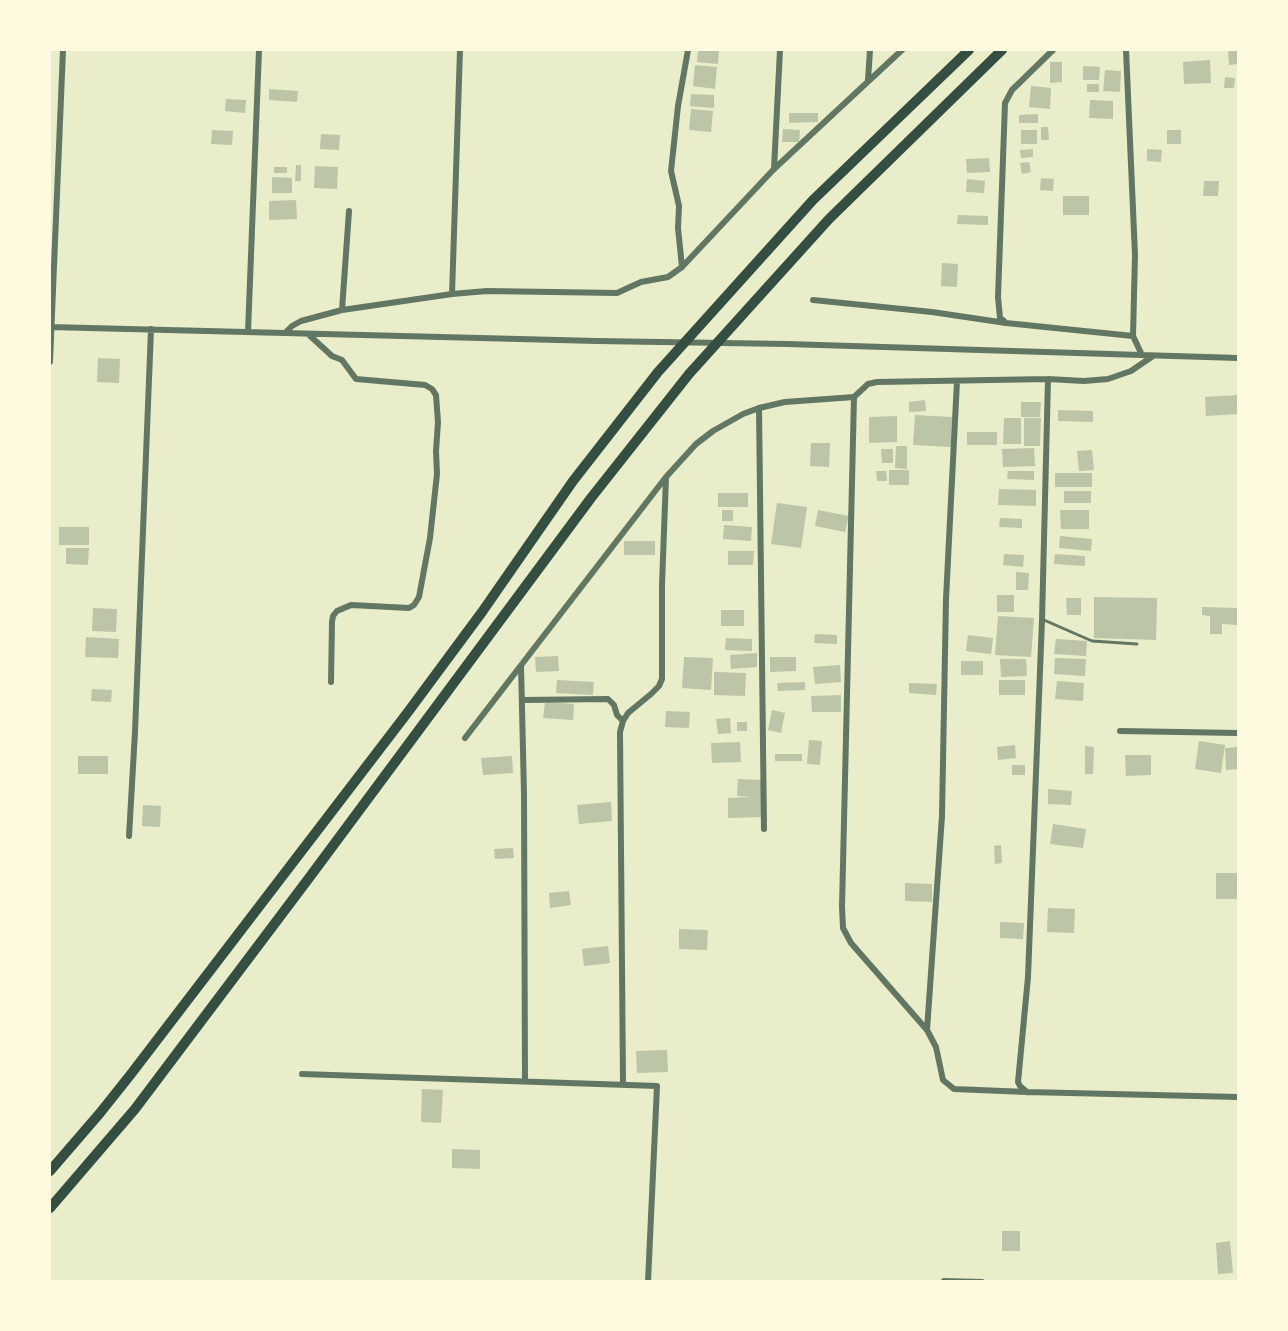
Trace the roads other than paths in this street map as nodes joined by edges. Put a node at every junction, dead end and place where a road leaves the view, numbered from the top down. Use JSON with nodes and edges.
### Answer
{"nodes":[{"id":1,"x":63,"y":50,"type":"edge"},
{"id":2,"x":259,"y":50,"type":"edge"},
{"id":3,"x":460,"y":50,"type":"edge"},
{"id":4,"x":688,"y":50,"type":"edge"},
{"id":5,"x":780,"y":50,"type":"edge"},
{"id":6,"x":870,"y":50,"type":"edge"},
{"id":7,"x":902,"y":50,"type":"edge"},
{"id":8,"x":969,"y":50,"type":"edge"},
{"id":9,"x":1002,"y":50,"type":"edge"},
{"id":10,"x":1053,"y":50,"type":"edge"},
{"id":11,"x":1126,"y":50,"type":"edge"},
{"id":12,"x":868,"y":80,"type":"junction"},
{"id":13,"x":774,"y":169,"type":"junction"},
{"id":14,"x":348,"y":211,"type":"dead end"},
{"id":15,"x":682,"y":267,"type":"junction"},
{"id":16,"x":452,"y":294,"type":"junction"},
{"id":17,"x":813,"y":300,"type":"dead end"},
{"id":18,"x":342,"y":310,"type":"junction"},
{"id":19,"x":1006,"y":322,"type":"junction"},
{"id":20,"x":50,"y":327,"type":"edge"},
{"id":21,"x":151,"y":329,"type":"junction"},
{"id":22,"x":248,"y":332,"type":"junction"},
{"id":23,"x":285,"y":333,"type":"junction"},
{"id":24,"x":308,"y":334,"type":"junction"},
{"id":25,"x":1132,"y":336,"type":"junction"},
{"id":26,"x":1142,"y":355,"type":"junction"},
{"id":27,"x":1153,"y":356,"type":"junction"},
{"id":28,"x":1239,"y":358,"type":"edge"},
{"id":29,"x":50,"y":362,"type":"edge"},
{"id":30,"x":1048,"y":379,"type":"junction"},
{"id":31,"x":957,"y":381,"type":"junction"},
{"id":32,"x":854,"y":397,"type":"junction"},
{"id":33,"x":759,"y":408,"type":"junction"},
{"id":34,"x":666,"y":477,"type":"junction"},
{"id":35,"x":1042,"y":620,"type":"junction"},
{"id":36,"x":1137,"y":644,"type":"dead end"},
{"id":37,"x":521,"y":666,"type":"junction"},
{"id":38,"x":331,"y":682,"type":"dead end"},
{"id":39,"x":522,"y":700,"type":"junction"},
{"id":40,"x":623,"y":721,"type":"junction"},
{"id":41,"x":1120,"y":730,"type":"dead end"},
{"id":42,"x":1239,"y":733,"type":"edge"},
{"id":43,"x":465,"y":738,"type":"dead end"},
{"id":44,"x":764,"y":829,"type":"dead end"},
{"id":45,"x":129,"y":836,"type":"dead end"},
{"id":46,"x":927,"y":1030,"type":"junction"},
{"id":47,"x":302,"y":1074,"type":"dead end"},
{"id":48,"x":525,"y":1081,"type":"junction"},
{"id":49,"x":623,"y":1084,"type":"junction"},
{"id":50,"x":1027,"y":1092,"type":"junction"},
{"id":51,"x":1239,"y":1097,"type":"edge"},
{"id":52,"x":50,"y":1171,"type":"edge"},
{"id":53,"x":50,"y":1208,"type":"edge"},
{"id":54,"x":648,"y":1281,"type":"edge"},
{"id":55,"x":944,"y":1281,"type":"edge"},
{"id":56,"x":982,"y":1281,"type":"edge"}],
"edges":[{"from":1,"to":20,"type":"street"},
{"from":2,"to":22,"type":"street"},
{"from":3,"to":16,"type":"street"},
{"from":4,"to":15,"type":"street"},
{"from":5,"to":13,"type":"street"},
{"from":6,"to":12,"type":"street"},
{"from":7,"to":12,"type":"street"},
{"from":8,"to":52,"type":"highway"},
{"from":9,"to":53,"type":"highway"},
{"from":10,"to":19,"type":"street"},
{"from":11,"to":25,"type":"street"},
{"from":12,"to":13,"type":"street"},
{"from":13,"to":15,"type":"street"},
{"from":14,"to":18,"type":"street"},
{"from":15,"to":16,"type":"street"},
{"from":16,"to":18,"type":"street"},
{"from":17,"to":19,"type":"street"},
{"from":18,"to":23,"type":"street"},
{"from":19,"to":25,"type":"street"},
{"from":20,"to":21,"type":"street"},
{"from":20,"to":29,"type":"street"},
{"from":21,"to":22,"type":"street"},
{"from":21,"to":45,"type":"street"},
{"from":22,"to":23,"type":"street"},
{"from":23,"to":24,"type":"street"},
{"from":24,"to":26,"type":"street"},
{"from":24,"to":38,"type":"street"},
{"from":25,"to":26,"type":"street"},
{"from":26,"to":27,"type":"street"},
{"from":27,"to":28,"type":"street"},
{"from":27,"to":30,"type":"street"},
{"from":30,"to":31,"type":"street"},
{"from":30,"to":35,"type":"street"},
{"from":31,"to":32,"type":"street"},
{"from":31,"to":46,"type":"street"},
{"from":32,"to":33,"type":"street"},
{"from":32,"to":46,"type":"street"},
{"from":33,"to":34,"type":"street"},
{"from":33,"to":44,"type":"street"},
{"from":34,"to":37,"type":"street"},
{"from":34,"to":40,"type":"street"},
{"from":35,"to":36,"type":"lane"},
{"from":35,"to":50,"type":"street"},
{"from":37,"to":39,"type":"street"},
{"from":37,"to":43,"type":"street"},
{"from":39,"to":40,"type":"street"},
{"from":39,"to":48,"type":"street"},
{"from":40,"to":49,"type":"street"},
{"from":41,"to":42,"type":"street"},
{"from":46,"to":50,"type":"street"},
{"from":47,"to":48,"type":"street"},
{"from":48,"to":49,"type":"street"},
{"from":49,"to":54,"type":"street"},
{"from":50,"to":51,"type":"street"},
{"from":55,"to":56,"type":"street"}]}
